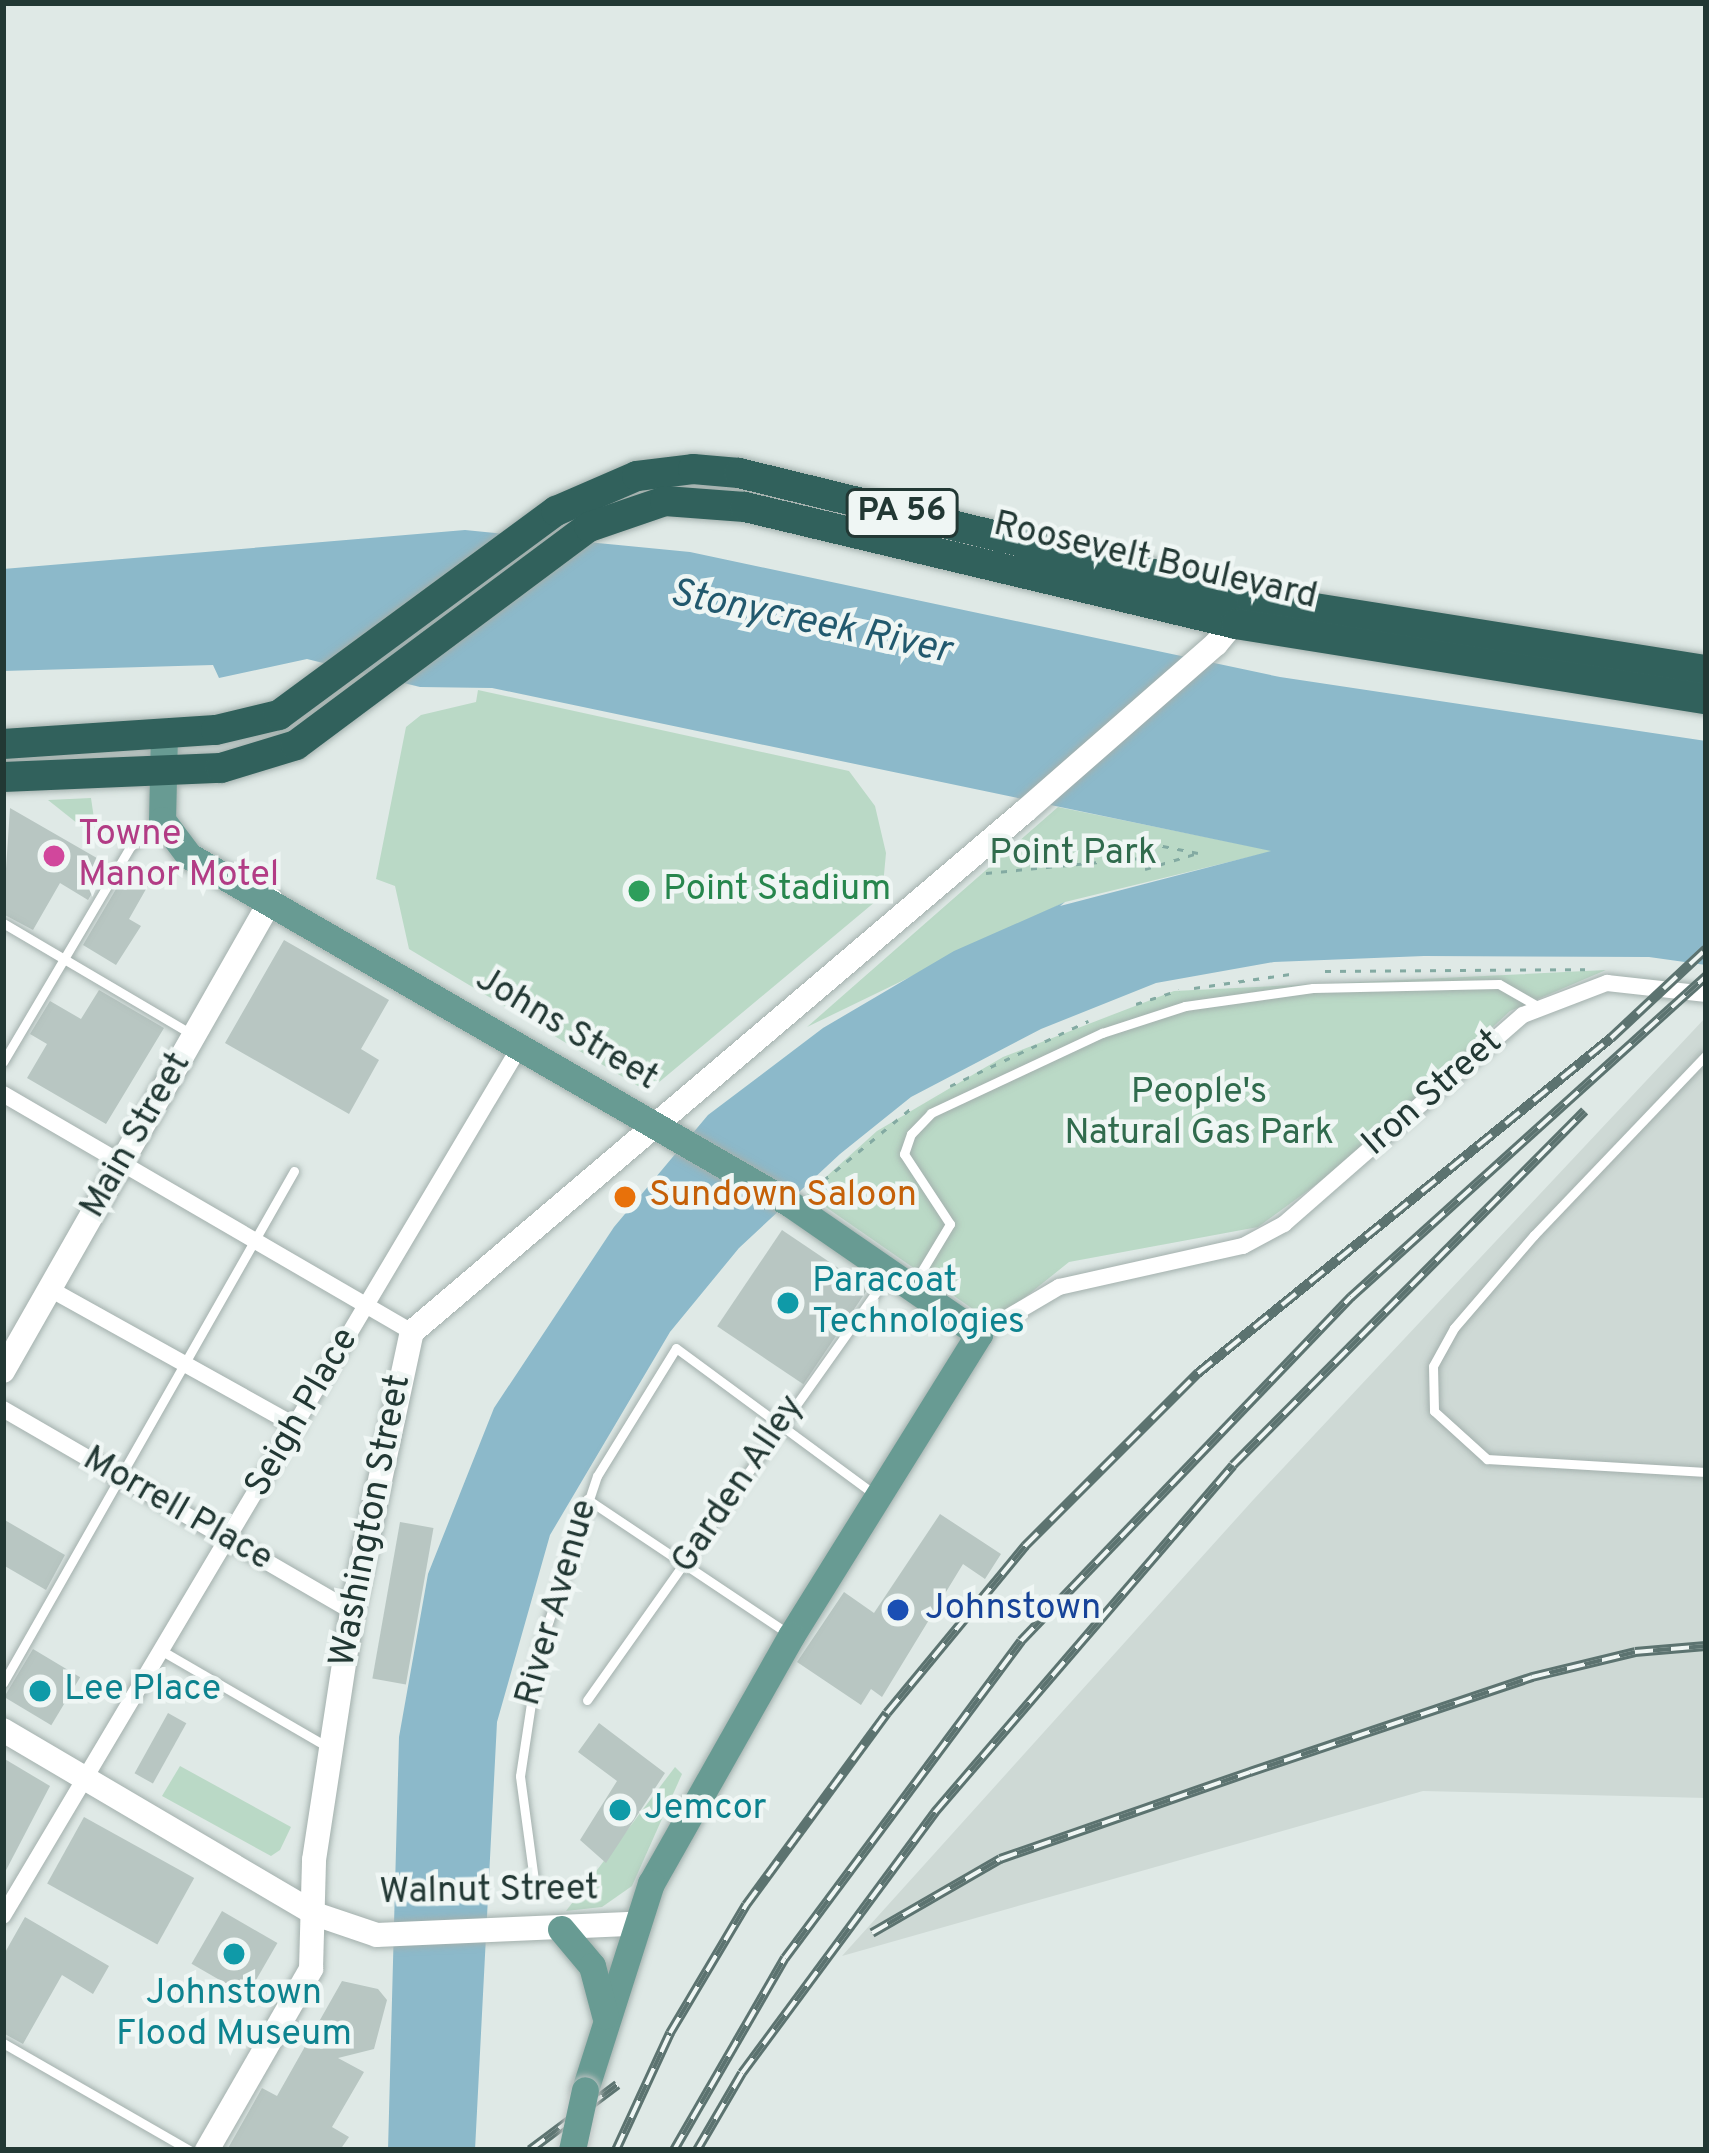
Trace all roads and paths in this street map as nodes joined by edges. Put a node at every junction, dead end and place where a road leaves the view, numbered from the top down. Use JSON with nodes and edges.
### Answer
{"nodes":[{"id":1,"x":1234,"y":622,"type":"junction"},
{"id":2,"x":1706,"y":670,"type":"edge"},
{"id":3,"x":1706,"y":699,"type":"edge"},
{"id":4,"x":164,"y":733,"type":"junction"},
{"id":5,"x":3,"y":744,"type":"edge"},
{"id":6,"x":166,"y":769,"type":"junction"},
{"id":7,"x":3,"y":778,"type":"edge"},
{"id":8,"x":162,"y":820,"type":"junction"},
{"id":9,"x":1143,"y":858,"type":"junction"},
{"id":10,"x":949,"y":877,"type":"junction"},
{"id":11,"x":271,"y":900,"type":"junction"},
{"id":12,"x":3,"y":923,"type":"edge"},
{"id":13,"x":63,"y":958,"type":"junction"},
{"id":14,"x":1606,"y":970,"type":"dead end"},
{"id":15,"x":1706,"y":994,"type":"edge"},
{"id":16,"x":1135,"y":1005,"type":"dead end"},
{"id":17,"x":1540,"y":1007,"type":"junction"},
{"id":18,"x":1095,"y":1019,"type":"dead end"},
{"id":19,"x":194,"y":1036,"type":"junction"},
{"id":20,"x":519,"y":1048,"type":"junction"},
{"id":21,"x":1706,"y":1054,"type":"edge"},
{"id":22,"x":3,"y":1062,"type":"edge"},
{"id":23,"x":940,"y":1091,"type":"dead end"},
{"id":24,"x":3,"y":1094,"type":"edge"},
{"id":25,"x":920,"y":1102,"type":"dead end"},
{"id":26,"x":653,"y":1127,"type":"junction"},
{"id":27,"x":122,"y":1163,"type":"junction"},
{"id":28,"x":294,"y":1171,"type":"dead end"},
{"id":29,"x":792,"y":1204,"type":"junction"},
{"id":30,"x":252,"y":1239,"type":"junction"},
{"id":31,"x":902,"y":1279,"type":"junction"},
{"id":32,"x":50,"y":1289,"type":"junction"},
{"id":33,"x":365,"y":1305,"type":"junction"},
{"id":34,"x":412,"y":1332,"type":"junction"},
{"id":35,"x":979,"y":1334,"type":"junction"},
{"id":36,"x":182,"y":1363,"type":"junction"},
{"id":37,"x":3,"y":1371,"type":"edge"},
{"id":38,"x":3,"y":1409,"type":"edge"},
{"id":39,"x":296,"y":1426,"type":"junction"},
{"id":40,"x":776,"y":1426,"type":"junction"},
{"id":41,"x":1706,"y":1472,"type":"edge"},
{"id":42,"x":121,"y":1477,"type":"junction"},
{"id":43,"x":587,"y":1499,"type":"junction"},
{"id":44,"x":882,"y":1499,"type":"junction"},
{"id":45,"x":228,"y":1541,"type":"junction"},
{"id":46,"x":687,"y":1564,"type":"junction"},
{"id":47,"x":352,"y":1611,"type":"junction"},
{"id":48,"x":790,"y":1636,"type":"junction"},
{"id":49,"x":164,"y":1652,"type":"junction"},
{"id":50,"x":3,"y":1683,"type":"edge"},
{"id":51,"x":587,"y":1700,"type":"dead end"},
{"id":52,"x":3,"y":1730,"type":"edge"},
{"id":53,"x":330,"y":1748,"type":"junction"},
{"id":54,"x":86,"y":1778,"type":"junction"},
{"id":55,"x":534,"y":1880,"type":"dead end"},
{"id":56,"x":315,"y":1914,"type":"junction"},
{"id":57,"x":3,"y":1916,"type":"edge"},
{"id":58,"x":633,"y":1924,"type":"junction"},
{"id":59,"x":561,"y":1929,"type":"junction"},
{"id":60,"x":605,"y":2019,"type":"junction"},
{"id":61,"x":3,"y":2042,"type":"edge"},
{"id":62,"x":189,"y":2150,"type":"edge"},
{"id":63,"x":207,"y":2150,"type":"edge"},
{"id":64,"x":572,"y":2150,"type":"edge"}],
"edges":[{"from":1,"to":2,"type":"highway","name":"Roosevelt Boulevard","number":"PA 56"},
{"from":1,"to":3,"type":"highway","name":"Roosevelt Boulevard","number":"PA 56"},
{"from":1,"to":4,"type":"highway","name":"Roosevelt Boulevard","number":"PA 56"},
{"from":1,"to":6,"type":"highway","name":"Roosevelt Boulevard","number":"PA 56"},
{"from":1,"to":10,"type":"main road","name":"Washington Street"},
{"from":4,"to":5,"type":"highway","number":"PA 56"},
{"from":4,"to":6,"type":"main road"},
{"from":6,"to":7,"type":"highway","number":"PA 56"},
{"from":6,"to":8,"type":"main road"},
{"from":8,"to":11,"type":"main road","name":"Johns Street"},
{"from":8,"to":13,"type":"lane"},
{"from":9,"to":9,"type":"path"},
{"from":9,"to":10,"type":"path"},
{"from":10,"to":26,"type":"main road","name":"Washington Street"},
{"from":11,"to":19,"type":"main road","name":"Main Street"},
{"from":11,"to":20,"type":"main road","name":"Johns Street"},
{"from":12,"to":13,"type":"lane"},
{"from":13,"to":19,"type":"lane"},
{"from":13,"to":22,"type":"lane"},
{"from":14,"to":16,"type":"path"},
{"from":15,"to":17,"type":"street","name":"Iron Street"},
{"from":17,"to":31,"type":"lane","name":"Garden Alley"},
{"from":17,"to":35,"type":"street","name":"Iron Street"},
{"from":18,"to":23,"type":"path"},
{"from":19,"to":27,"type":"main road","name":"Main Street"},
{"from":20,"to":26,"type":"main road","name":"Johns Street"},
{"from":20,"to":33,"type":"street","name":"Seigh Place"},
{"from":21,"to":41,"type":"lane"},
{"from":24,"to":27,"type":"street"},
{"from":25,"to":29,"type":"path"},
{"from":26,"to":29,"type":"main road","name":"Johns Street"},
{"from":26,"to":34,"type":"main road","name":"Washington Street"},
{"from":27,"to":30,"type":"street"},
{"from":27,"to":32,"type":"main road","name":"Main Street"},
{"from":28,"to":30,"type":"lane"},
{"from":29,"to":31,"type":"main road","name":"Johns Street"},
{"from":30,"to":33,"type":"street"},
{"from":30,"to":36,"type":"lane"},
{"from":31,"to":35,"type":"main road","name":"Johns Street"},
{"from":31,"to":40,"type":"lane","name":"Garden Alley"},
{"from":32,"to":36,"type":"street"},
{"from":32,"to":37,"type":"main road","name":"Main Street"},
{"from":33,"to":34,"type":"street"},
{"from":33,"to":39,"type":"street","name":"Seigh Place"},
{"from":34,"to":47,"type":"main road","name":"Washington Street"},
{"from":35,"to":44,"type":"main road","name":"Walnut Street"},
{"from":36,"to":39,"type":"street"},
{"from":36,"to":42,"type":"lane"},
{"from":38,"to":42,"type":"street","name":"Morrell Place"},
{"from":39,"to":45,"type":"street","name":"Seigh Place"},
{"from":40,"to":43,"type":"lane","name":"River Avenue"},
{"from":40,"to":44,"type":"lane"},
{"from":40,"to":46,"type":"lane","name":"Garden Alley"},
{"from":42,"to":45,"type":"street","name":"Morrell Place"},
{"from":42,"to":50,"type":"lane"},
{"from":43,"to":46,"type":"lane"},
{"from":43,"to":55,"type":"lane","name":"River Avenue"},
{"from":44,"to":48,"type":"main road","name":"Walnut Street"},
{"from":45,"to":47,"type":"street","name":"Morrell Place"},
{"from":45,"to":49,"type":"street","name":"Seigh Place"},
{"from":46,"to":48,"type":"lane"},
{"from":46,"to":51,"type":"lane","name":"Garden Alley"},
{"from":47,"to":53,"type":"main road","name":"Washington Street"},
{"from":48,"to":58,"type":"main road","name":"Walnut Street"},
{"from":49,"to":53,"type":"lane"},
{"from":49,"to":54,"type":"street","name":"Seigh Place"},
{"from":52,"to":54,"type":"main road","name":"Walnut Street"},
{"from":53,"to":56,"type":"main road","name":"Washington Street"},
{"from":54,"to":56,"type":"main road","name":"Walnut Street"},
{"from":54,"to":57,"type":"street","name":"Seigh Place"},
{"from":56,"to":59,"type":"main road","name":"Walnut Street"},
{"from":56,"to":63,"type":"main road","name":"Washington Street"},
{"from":58,"to":59,"type":"main road","name":"Walnut Street"},
{"from":58,"to":60,"type":"main road"},
{"from":59,"to":60,"type":"main road"},
{"from":60,"to":64,"type":"main road","bridge":true},
{"from":61,"to":62,"type":"lane"}]}
